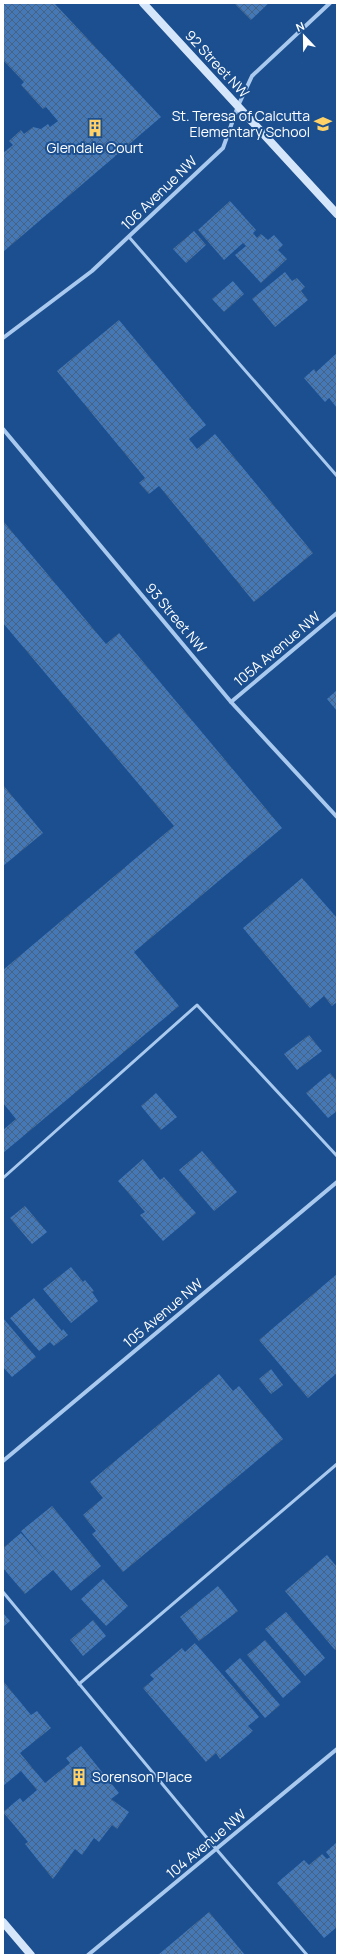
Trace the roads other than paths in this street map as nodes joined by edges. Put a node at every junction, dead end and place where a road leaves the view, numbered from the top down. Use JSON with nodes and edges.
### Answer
{"nodes":[{"id":1,"x":143,"y":3,"type":"edge"},
{"id":2,"x":330,"y":3,"type":"edge"},
{"id":3,"x":238,"y":106,"type":"junction"},
{"id":4,"x":337,"y":214,"type":"edge"},
{"id":5,"x":129,"y":237,"type":"junction"},
{"id":6,"x":3,"y":338,"type":"edge"},
{"id":7,"x":3,"y":429,"type":"edge"},
{"id":8,"x":337,"y":476,"type":"edge"},
{"id":9,"x":337,"y":613,"type":"edge"},
{"id":10,"x":231,"y":702,"type":"junction"},
{"id":11,"x":337,"y":817,"type":"edge"},
{"id":12,"x":337,"y":1156,"type":"edge"},
{"id":13,"x":3,"y":1178,"type":"edge"},
{"id":14,"x":337,"y":1182,"type":"edge"},
{"id":15,"x":3,"y":1461,"type":"edge"},
{"id":16,"x":337,"y":1464,"type":"edge"},
{"id":17,"x":3,"y":1592,"type":"edge"},
{"id":18,"x":79,"y":1684,"type":"junction"},
{"id":19,"x":337,"y":1749,"type":"edge"},
{"id":20,"x":217,"y":1850,"type":"junction"},
{"id":21,"x":3,"y":1922,"type":"edge"},
{"id":22,"x":31,"y":1955,"type":"edge"},
{"id":23,"x":88,"y":1955,"type":"edge"},
{"id":24,"x":307,"y":1955,"type":"edge"}],
"edges":[{"from":1,"to":3,"type":"street","name":"92 Street NW"},
{"from":2,"to":3,"type":"street","name":"106 Avenue NW"},
{"from":3,"to":4,"type":"street","name":"92 Street NW"},
{"from":3,"to":5,"type":"street","name":"106 Avenue NW"},
{"from":5,"to":6,"type":"street","name":"106 Avenue NW"},
{"from":5,"to":8,"type":"lane"},
{"from":7,"to":10,"type":"street","name":"93 Street NW"},
{"from":9,"to":10,"type":"street","name":"105A Avenue NW"},
{"from":10,"to":11,"type":"street","name":"93 Street NW"},
{"from":12,"to":13,"type":"lane"},
{"from":14,"to":15,"type":"street","name":"105 Avenue NW"},
{"from":16,"to":18,"type":"lane"},
{"from":17,"to":18,"type":"lane"},
{"from":18,"to":20,"type":"lane"},
{"from":19,"to":20,"type":"street","name":"104 Avenue NW"},
{"from":20,"to":23,"type":"street","name":"104 Avenue NW"},
{"from":20,"to":24,"type":"lane"},
{"from":21,"to":22,"type":"street"}]}
